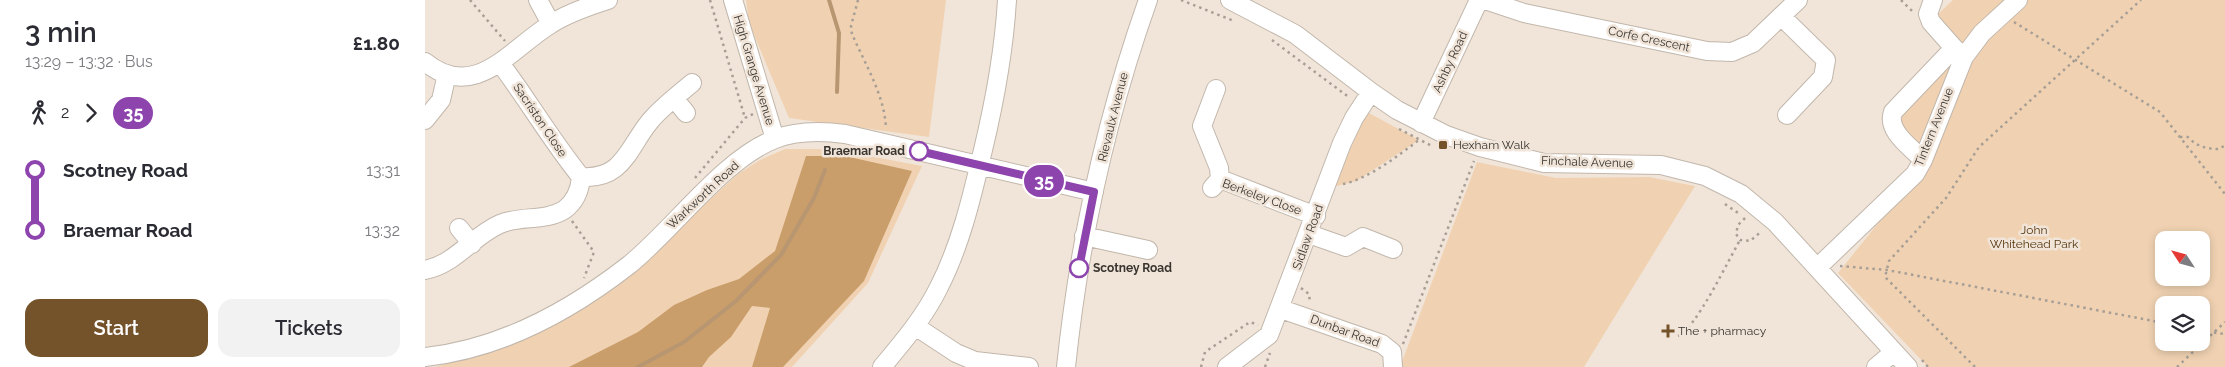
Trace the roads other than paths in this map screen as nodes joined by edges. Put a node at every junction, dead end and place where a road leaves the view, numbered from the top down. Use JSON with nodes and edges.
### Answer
{"nodes":[{"id":1,"x":538,"y":0,"type":"edge"},
{"id":2,"x":608,"y":0,"type":"edge"},
{"id":3,"x":733,"y":0,"type":"edge"},
{"id":4,"x":1007,"y":0,"type":"edge"},
{"id":5,"x":1148,"y":0,"type":"edge"},
{"id":6,"x":1230,"y":0,"type":"edge"},
{"id":7,"x":1479,"y":0,"type":"edge"},
{"id":8,"x":1485,"y":0,"type":"edge"},
{"id":9,"x":1798,"y":0,"type":"edge"},
{"id":10,"x":1933,"y":0,"type":"edge"},
{"id":11,"x":2018,"y":0,"type":"edge"},
{"id":12,"x":1781,"y":16,"type":"junction"},
{"id":13,"x":551,"y":24,"type":"junction"},
{"id":14,"x":1959,"y":52,"type":"junction"},
{"id":15,"x":507,"y":57,"type":"junction"},
{"id":16,"x":425,"y":62,"type":"edge"},
{"id":17,"x":447,"y":74,"type":"junction"},
{"id":18,"x":691,"y":83,"type":"dead end"},
{"id":19,"x":1216,"y":89,"type":"dead end"},
{"id":20,"x":1371,"y":92,"type":"junction"},
{"id":21,"x":674,"y":98,"type":"junction"},
{"id":22,"x":686,"y":112,"type":"dead end"},
{"id":23,"x":1787,"y":114,"type":"dead end"},
{"id":24,"x":425,"y":120,"type":"edge"},
{"id":25,"x":1420,"y":132,"type":"junction"},
{"id":26,"x":775,"y":139,"type":"junction"},
{"id":27,"x":1923,"y":160,"type":"junction"},
{"id":28,"x":979,"y":165,"type":"junction"},
{"id":29,"x":581,"y":177,"type":"junction"},
{"id":30,"x":1094,"y":192,"type":"junction"},
{"id":31,"x":1315,"y":216,"type":"junction"},
{"id":32,"x":459,"y":228,"type":"dead end"},
{"id":33,"x":1309,"y":234,"type":"junction"},
{"id":34,"x":1084,"y":236,"type":"junction"},
{"id":35,"x":472,"y":244,"type":"junction"},
{"id":36,"x":1393,"y":249,"type":"dead end"},
{"id":37,"x":1148,"y":250,"type":"dead end"},
{"id":38,"x":1824,"y":262,"type":"junction"},
{"id":39,"x":425,"y":270,"type":"edge"},
{"id":40,"x":1281,"y":309,"type":"junction"},
{"id":41,"x":915,"y":326,"type":"junction"},
{"id":42,"x":1894,"y":352,"type":"junction"},
{"id":43,"x":425,"y":357,"type":"edge"},
{"id":44,"x":1393,"y":359,"type":"edge"},
{"id":45,"x":882,"y":367,"type":"edge"},
{"id":46,"x":1029,"y":367,"type":"edge"},
{"id":47,"x":1066,"y":367,"type":"edge"},
{"id":48,"x":1227,"y":367,"type":"edge"},
{"id":49,"x":1876,"y":367,"type":"edge"},
{"id":50,"x":1908,"y":367,"type":"edge"}],
"edges":[{"from":1,"to":13,"type":"street"},
{"from":2,"to":13,"type":"street"},
{"from":3,"to":26,"type":"street","name":"High Grange Avenue"},
{"from":4,"to":28,"type":"street"},
{"from":5,"to":30,"type":"street","name":"Rievaulx Avenue"},
{"from":6,"to":20,"type":"street","name":"Finchale Avenue"},
{"from":7,"to":25,"type":"street","name":"Ashby Road"},
{"from":8,"to":12,"type":"street","name":"Corfe Crescent"},
{"from":9,"to":12,"type":"street","name":"Corfe Crescent"},
{"from":10,"to":14,"type":"street"},
{"from":11,"to":14,"type":"street","name":"Tintern Avenue"},
{"from":12,"to":23,"type":"street"},
{"from":13,"to":15,"type":"street"},
{"from":14,"to":27,"type":"street","name":"Tintern Avenue"},
{"from":14,"to":27,"type":"street"},
{"from":15,"to":17,"type":"street"},
{"from":15,"to":29,"type":"street","name":"Sacriston Close"},
{"from":16,"to":17,"type":"street"},
{"from":17,"to":24,"type":"street"},
{"from":18,"to":21,"type":"street"},
{"from":19,"to":31,"type":"street","name":"Berkeley Close"},
{"from":20,"to":25,"type":"street","name":"Finchale Avenue"},
{"from":20,"to":31,"type":"street","name":"Sidlaw Road"},
{"from":21,"to":22,"type":"street"},
{"from":21,"to":29,"type":"street"},
{"from":25,"to":38,"type":"street","name":"Finchale Avenue"},
{"from":26,"to":28,"type":"street","name":"Warkworth Road"},
{"from":26,"to":43,"type":"street","name":"Warkworth Road"},
{"from":27,"to":38,"type":"street","name":"Tintern Avenue"},
{"from":28,"to":30,"type":"street","name":"Warkworth Road"},
{"from":28,"to":41,"type":"street"},
{"from":29,"to":35,"type":"street"},
{"from":30,"to":34,"type":"street","name":"Rievaulx Avenue"},
{"from":31,"to":33,"type":"street","name":"Sidlaw Road"},
{"from":32,"to":35,"type":"street"},
{"from":33,"to":36,"type":"street"},
{"from":33,"to":40,"type":"street","name":"Sidlaw Road"},
{"from":34,"to":37,"type":"street"},
{"from":34,"to":47,"type":"street","name":"Rievaulx Avenue"},
{"from":35,"to":39,"type":"street"},
{"from":38,"to":42,"type":"street","name":"Finchale Avenue"},
{"from":40,"to":44,"type":"street","name":"Dunbar Road"},
{"from":40,"to":48,"type":"street","name":"Sidlaw Road"},
{"from":41,"to":45,"type":"street"},
{"from":41,"to":46,"type":"street"},
{"from":42,"to":49,"type":"street"},
{"from":42,"to":50,"type":"street","name":"Finchale Avenue"}]}
